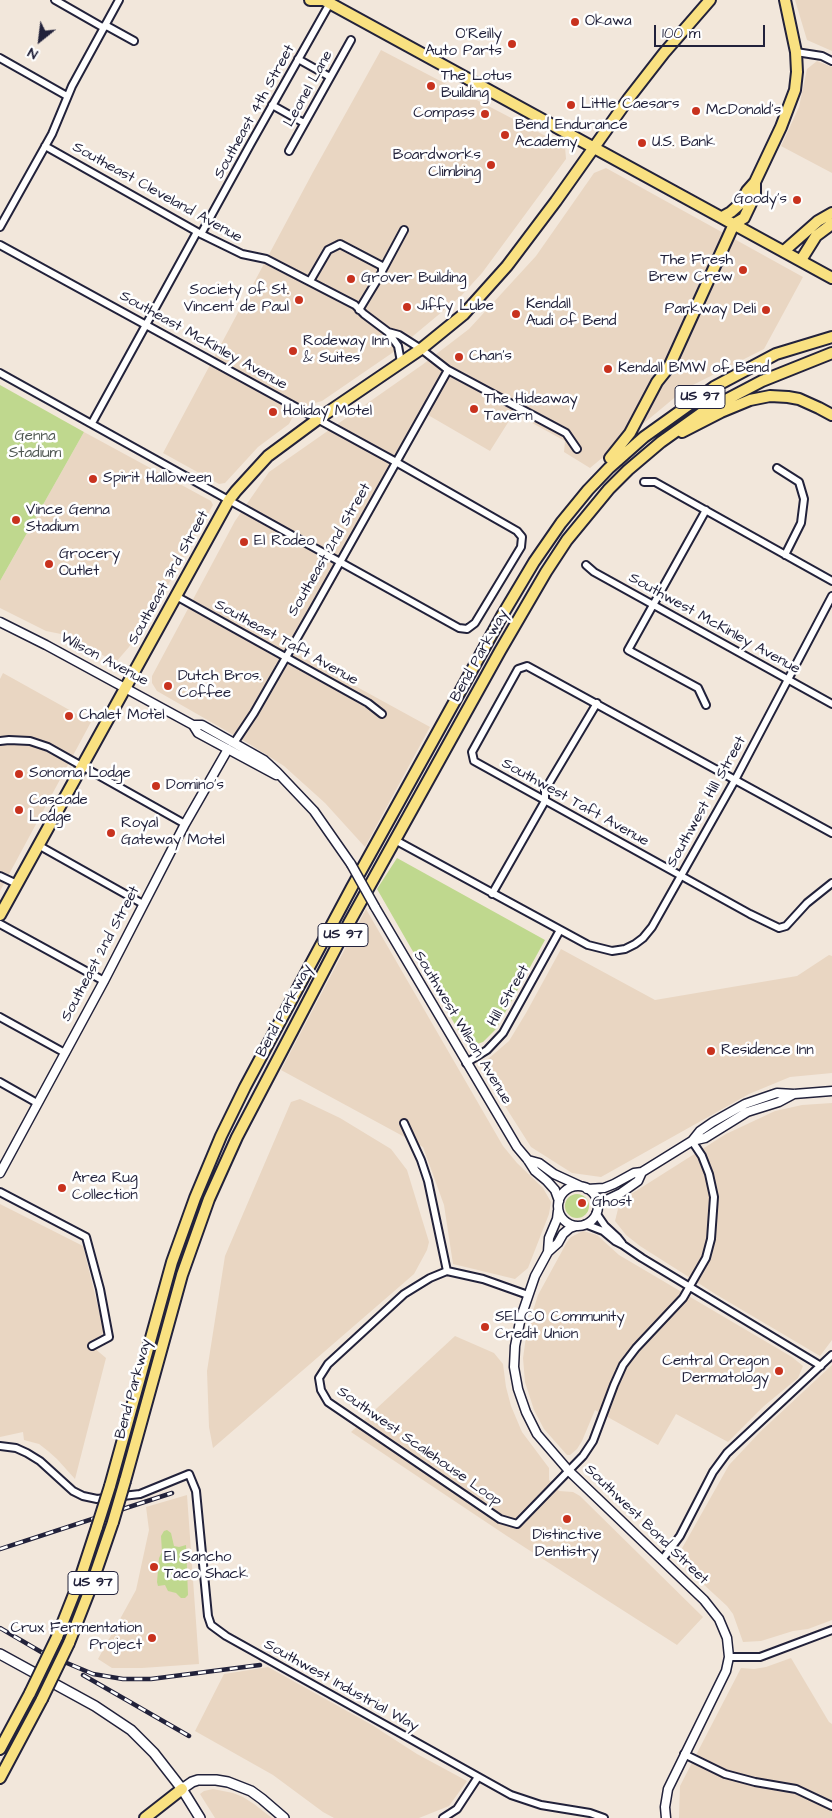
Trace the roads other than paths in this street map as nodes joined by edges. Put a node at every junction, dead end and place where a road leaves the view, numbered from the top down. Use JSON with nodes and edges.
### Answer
{"nodes":[{"id":1,"x":54,"y":0,"type":"edge"},
{"id":2,"x":119,"y":0,"type":"edge"},
{"id":3,"x":310,"y":0,"type":"edge"},
{"id":4,"x":710,"y":0,"type":"edge"},
{"id":5,"x":785,"y":0,"type":"edge"},
{"id":6,"x":326,"y":1,"type":"edge"},
{"id":7,"x":105,"y":27,"type":"junction"},
{"id":8,"x":351,"y":40,"type":"dead end"},
{"id":9,"x":134,"y":41,"type":"dead end"},
{"id":10,"x":796,"y":52,"type":"junction"},
{"id":11,"x":0,"y":58,"type":"edge"},
{"id":12,"x":298,"y":59,"type":"junction"},
{"id":13,"x":832,"y":61,"type":"edge"},
{"id":14,"x":330,"y":77,"type":"junction"},
{"id":15,"x":67,"y":96,"type":"junction"},
{"id":16,"x":272,"y":105,"type":"junction"},
{"id":17,"x":304,"y":123,"type":"junction"},
{"id":18,"x":45,"y":146,"type":"junction"},
{"id":19,"x":594,"y":147,"type":"junction"},
{"id":20,"x":289,"y":151,"type":"dead end"},
{"id":21,"x":755,"y":182,"type":"junction"},
{"id":22,"x":832,"y":213,"type":"edge"},
{"id":23,"x":722,"y":217,"type":"junction"},
{"id":24,"x":734,"y":224,"type":"junction"},
{"id":25,"x":832,"y":224,"type":"edge"},
{"id":26,"x":0,"y":227,"type":"edge"},
{"id":27,"x":404,"y":230,"type":"dead end"},
{"id":28,"x":199,"y":233,"type":"junction"},
{"id":29,"x":0,"y":245,"type":"edge"},
{"id":30,"x":784,"y":251,"type":"junction"},
{"id":31,"x":801,"y":260,"type":"junction"},
{"id":32,"x":382,"y":272,"type":"junction"},
{"id":33,"x":832,"y":278,"type":"edge"},
{"id":34,"x":310,"y":281,"type":"junction"},
{"id":35,"x":360,"y":310,"type":"junction"},
{"id":36,"x":146,"y":324,"type":"junction"},
{"id":37,"x":388,"y":332,"type":"junction"},
{"id":38,"x":832,"y":337,"type":"edge"},
{"id":39,"x":421,"y":349,"type":"junction"},
{"id":40,"x":832,"y":353,"type":"edge"},
{"id":41,"x":402,"y":362,"type":"junction"},
{"id":42,"x":448,"y":370,"type":"junction"},
{"id":43,"x":0,"y":373,"type":"edge"},
{"id":44,"x":832,"y":416,"type":"edge"},
{"id":45,"x":318,"y":419,"type":"junction"},
{"id":46,"x":92,"y":423,"type":"junction"},
{"id":47,"x":661,"y":442,"type":"junction"},
{"id":48,"x":578,"y":449,"type":"dead end"},
{"id":49,"x":396,"y":462,"type":"junction"},
{"id":50,"x":777,"y":468,"type":"dead end"},
{"id":51,"x":644,"y":482,"type":"dead end"},
{"id":52,"x":588,"y":490,"type":"junction"},
{"id":53,"x":230,"y":500,"type":"junction"},
{"id":54,"x":706,"y":510,"type":"junction"},
{"id":55,"x":785,"y":555,"type":"junction"},
{"id":56,"x":340,"y":561,"type":"junction"},
{"id":57,"x":586,"y":565,"type":"dead end"},
{"id":58,"x":832,"y":581,"type":"edge"},
{"id":59,"x":176,"y":596,"type":"junction"},
{"id":60,"x":832,"y":596,"type":"edge"},
{"id":61,"x":654,"y":605,"type":"junction"},
{"id":62,"x":0,"y":622,"type":"edge"},
{"id":63,"x":285,"y":656,"type":"junction"},
{"id":64,"x":788,"y":680,"type":"junction"},
{"id":65,"x":126,"y":688,"type":"junction"},
{"id":66,"x":597,"y":703,"type":"junction"},
{"id":67,"x":832,"y":704,"type":"edge"},
{"id":68,"x":706,"y":705,"type":"dead end"},
{"id":69,"x":382,"y":714,"type":"dead end"},
{"id":70,"x":193,"y":725,"type":"junction"},
{"id":71,"x":0,"y":741,"type":"edge"},
{"id":72,"x":234,"y":743,"type":"junction"},
{"id":73,"x":228,"y":749,"type":"junction"},
{"id":74,"x":82,"y":766,"type":"junction"},
{"id":75,"x":277,"y":772,"type":"junction"},
{"id":76,"x":284,"y":780,"type":"junction"},
{"id":77,"x":735,"y":780,"type":"junction"},
{"id":78,"x":545,"y":801,"type":"junction"},
{"id":79,"x":186,"y":824,"type":"junction"},
{"id":80,"x":832,"y":833,"type":"edge"},
{"id":81,"x":395,"y":840,"type":"junction"},
{"id":82,"x":38,"y":845,"type":"junction"},
{"id":83,"x":680,"y":875,"type":"junction"},
{"id":84,"x":0,"y":876,"type":"edge"},
{"id":85,"x":832,"y":883,"type":"edge"},
{"id":86,"x":17,"y":884,"type":"junction"},
{"id":87,"x":492,"y":894,"type":"junction"},
{"id":88,"x":143,"y":904,"type":"junction"},
{"id":89,"x":375,"y":907,"type":"joint"},
{"id":90,"x":0,"y":915,"type":"edge"},
{"id":91,"x":0,"y":924,"type":"edge"},
{"id":92,"x":560,"y":930,"type":"junction"},
{"id":93,"x":104,"y":981,"type":"junction"},
{"id":94,"x":0,"y":1017,"type":"edge"},
{"id":95,"x":65,"y":1053,"type":"junction"},
{"id":96,"x":466,"y":1063,"type":"junction"},
{"id":97,"x":0,"y":1082,"type":"edge"},
{"id":98,"x":832,"y":1091,"type":"edge"},
{"id":99,"x":37,"y":1103,"type":"junction"},
{"id":100,"x":404,"y":1123,"type":"dead end"},
{"id":101,"x":692,"y":1141,"type":"junction"},
{"id":102,"x":528,"y":1160,"type":"junction"},
{"id":103,"x":642,"y":1172,"type":"junction"},
{"id":104,"x":0,"y":1173,"type":"edge"},
{"id":105,"x":584,"y":1188,"type":"junction"},
{"id":106,"x":0,"y":1192,"type":"edge"},
{"id":107,"x":558,"y":1205,"type":"junction"},
{"id":108,"x":597,"y":1209,"type":"junction"},
{"id":109,"x":585,"y":1224,"type":"junction"},
{"id":110,"x":576,"y":1226,"type":"junction"},
{"id":111,"x":623,"y":1244,"type":"junction"},
{"id":112,"x":548,"y":1252,"type":"junction"},
{"id":113,"x":446,"y":1272,"type":"junction"},
{"id":114,"x":690,"y":1287,"type":"junction"},
{"id":115,"x":528,"y":1296,"type":"junction"},
{"id":116,"x":92,"y":1346,"type":"dead end"},
{"id":117,"x":832,"y":1355,"type":"edge"},
{"id":118,"x":821,"y":1366,"type":"junction"},
{"id":119,"x":0,"y":1446,"type":"edge"},
{"id":120,"x":569,"y":1471,"type":"junction"},
{"id":121,"x":662,"y":1560,"type":"junction"},
{"id":122,"x":832,"y":1630,"type":"edge"},
{"id":123,"x":0,"y":1654,"type":"edge"},
{"id":124,"x":729,"y":1657,"type":"junction"},
{"id":125,"x":0,"y":1749,"type":"edge"},
{"id":126,"x":684,"y":1754,"type":"junction"},
{"id":127,"x":0,"y":1777,"type":"edge"},
{"id":128,"x":478,"y":1777,"type":"junction"},
{"id":129,"x":182,"y":1790,"type":"junction"},
{"id":130,"x":832,"y":1806,"type":"edge"},
{"id":131,"x":145,"y":1818,"type":"edge"},
{"id":132,"x":200,"y":1818,"type":"edge"},
{"id":133,"x":284,"y":1818,"type":"edge"},
{"id":134,"x":443,"y":1818,"type":"edge"},
{"id":135,"x":604,"y":1818,"type":"edge"},
{"id":136,"x":666,"y":1818,"type":"edge"}],
"edges":[{"from":1,"to":7,"type":"street"},
{"from":2,"to":7,"type":"street"},
{"from":3,"to":6,"type":"main road"},
{"from":4,"to":19,"type":"main road","name":"Southeast 3rd Street"},
{"from":5,"to":10,"type":"main road"},
{"from":6,"to":12,"type":"street","name":"Southeast 4th Street"},
{"from":6,"to":19,"type":"main road"},
{"from":7,"to":9,"type":"street"},
{"from":7,"to":15,"type":"street"},
{"from":8,"to":14,"type":"street","name":"Leonel Lane"},
{"from":10,"to":13,"type":"street"},
{"from":10,"to":21,"type":"main road"},
{"from":11,"to":15,"type":"street"},
{"from":12,"to":14,"type":"street"},
{"from":12,"to":16,"type":"street","name":"Southeast 4th Street"},
{"from":14,"to":17,"type":"street","name":"Leonel Lane"},
{"from":15,"to":18,"type":"street"},
{"from":16,"to":17,"type":"street"},
{"from":16,"to":28,"type":"street","name":"Southeast 4th Street"},
{"from":17,"to":20,"type":"street","name":"Leonel Lane"},
{"from":18,"to":26,"type":"street"},
{"from":18,"to":28,"type":"street","name":"Southeast Cleveland Avenue"},
{"from":19,"to":23,"type":"main road"},
{"from":19,"to":39,"type":"main road","name":"Southeast 3rd Street"},
{"from":21,"to":23,"type":"main road"},
{"from":21,"to":24,"type":"main road"},
{"from":22,"to":30,"type":"main road"},
{"from":23,"to":24,"type":"main road"},
{"from":24,"to":30,"type":"main road"},
{"from":24,"to":52,"type":"main road"},
{"from":25,"to":31,"type":"main road"},
{"from":27,"to":32,"type":"street"},
{"from":28,"to":34,"type":"street","name":"Southeast Cleveland Avenue"},
{"from":28,"to":36,"type":"street","name":"Southeast 4th Street"},
{"from":29,"to":36,"type":"street","name":"Southeast McKinley Avenue"},
{"from":30,"to":31,"type":"main road"},
{"from":31,"to":33,"type":"main road"},
{"from":32,"to":34,"type":"street"},
{"from":32,"to":35,"type":"street"},
{"from":34,"to":35,"type":"street","name":"Southeast Cleveland Avenue"},
{"from":35,"to":37,"type":"street","name":"Southeast Cleveland Avenue"},
{"from":36,"to":45,"type":"street","name":"Southeast McKinley Avenue"},
{"from":36,"to":46,"type":"street","name":"Southeast 4th Street"},
{"from":37,"to":39,"type":"street","name":"Southeast Cleveland Avenue"},
{"from":37,"to":41,"type":"street","name":"Southeast Cleveland Avenue"},
{"from":38,"to":52,"type":"main road","name":"Bend Parkway","number":"US 97"},
{"from":39,"to":41,"type":"main road","name":"Southeast 3rd Street"},
{"from":39,"to":42,"type":"street","name":"Southeast Cleveland Avenue"},
{"from":40,"to":47,"type":"main road","name":"Bend Parkway","number":"US 97"},
{"from":41,"to":45,"type":"main road","name":"Southeast 3rd Street"},
{"from":42,"to":48,"type":"street","name":"Southeast Cleveland Avenue"},
{"from":42,"to":49,"type":"street","name":"Southeast 2nd Street"},
{"from":43,"to":46,"type":"street"},
{"from":44,"to":47,"type":"main road"},
{"from":45,"to":49,"type":"street","name":"Southeast McKinley Avenue"},
{"from":45,"to":53,"type":"main road","name":"Southeast 3rd Street"},
{"from":46,"to":53,"type":"street"},
{"from":47,"to":81,"type":"main road","name":"Bend Parkway","number":"US 97"},
{"from":49,"to":56,"type":"street","name":"Southeast 2nd Street"},
{"from":49,"to":56,"type":"street","name":"Southeast McKinley Avenue"},
{"from":50,"to":55,"type":"street"},
{"from":51,"to":54,"type":"street"},
{"from":52,"to":125,"type":"main road","name":"Bend Parkway","number":"US 97","bridge":true},
{"from":53,"to":56,"type":"street"},
{"from":53,"to":59,"type":"main road","name":"Southeast 3rd Street"},
{"from":54,"to":55,"type":"street"},
{"from":54,"to":61,"type":"street"},
{"from":55,"to":58,"type":"street"},
{"from":56,"to":63,"type":"street","name":"Southeast 2nd Street"},
{"from":57,"to":61,"type":"street","name":"Southwest McKinley Avenue"},
{"from":59,"to":63,"type":"street","name":"Southeast Taft Avenue"},
{"from":59,"to":65,"type":"main road","name":"Southeast 3rd Street"},
{"from":60,"to":64,"type":"street","name":"Southwest Hill Street"},
{"from":61,"to":64,"type":"street","name":"Southwest McKinley Avenue"},
{"from":61,"to":68,"type":"street"},
{"from":62,"to":65,"type":"street","name":"Wilson Avenue"},
{"from":63,"to":69,"type":"street","name":"Southeast Taft Avenue"},
{"from":63,"to":72,"type":"street","name":"Southeast 2nd Street"},
{"from":64,"to":67,"type":"street","name":"Southwest McKinley Avenue"},
{"from":64,"to":77,"type":"street","name":"Southwest Hill Street"},
{"from":65,"to":70,"type":"street","name":"Wilson Avenue"},
{"from":65,"to":74,"type":"main road","name":"Southeast 3rd Street"},
{"from":66,"to":77,"type":"street"},
{"from":66,"to":78,"type":"street"},
{"from":66,"to":78,"type":"street","name":"Southwest Taft Avenue"},
{"from":70,"to":72,"type":"street","name":"Wilson Avenue"},
{"from":70,"to":73,"type":"street","name":"Wilson Avenue"},
{"from":71,"to":74,"type":"street"},
{"from":72,"to":75,"type":"street","name":"Wilson Avenue"},
{"from":73,"to":75,"type":"street"},
{"from":73,"to":76,"type":"street","name":"Wilson Avenue"},
{"from":73,"to":79,"type":"street","name":"Southeast 2nd Street"},
{"from":74,"to":79,"type":"street"},
{"from":74,"to":82,"type":"main road","name":"Southeast 3rd Street"},
{"from":75,"to":76,"type":"street","name":"Wilson Avenue"},
{"from":76,"to":89,"type":"street","name":"Wilson Avenue","bridge":true},
{"from":77,"to":80,"type":"street"},
{"from":77,"to":83,"type":"street","name":"Southwest Hill Street"},
{"from":78,"to":83,"type":"street","name":"Southwest Taft Avenue"},
{"from":78,"to":87,"type":"street"},
{"from":79,"to":88,"type":"street","name":"Southeast 2nd Street"},
{"from":81,"to":87,"type":"street","name":"Southwest Hill Street"},
{"from":81,"to":127,"type":"main road","name":"Bend Parkway","number":"US 97","bridge":true},
{"from":82,"to":86,"type":"main road","name":"Southeast 3rd Street"},
{"from":82,"to":88,"type":"street"},
{"from":83,"to":85,"type":"street","name":"Southwest Taft Avenue"},
{"from":83,"to":92,"type":"street","name":"Southwest Hill Street"},
{"from":84,"to":86,"type":"street"},
{"from":86,"to":90,"type":"main road","name":"Southeast 3rd Street"},
{"from":87,"to":92,"type":"street","name":"Southwest Hill Street"},
{"from":88,"to":93,"type":"street","name":"Southeast 2nd Street"},
{"from":89,"to":96,"type":"street","name":"Southwest Wilson Avenue"},
{"from":91,"to":93,"type":"street"},
{"from":92,"to":96,"type":"street","name":"Hill Street"},
{"from":93,"to":95,"type":"street","name":"Southeast 2nd Street"},
{"from":94,"to":95,"type":"street"},
{"from":95,"to":99,"type":"street","name":"Southeast 2nd Street"},
{"from":96,"to":102,"type":"street","name":"Southwest Wilson Avenue"},
{"from":97,"to":99,"type":"street"},
{"from":98,"to":101,"type":"street"},
{"from":99,"to":104,"type":"street","name":"Southeast 2nd Street"},
{"from":100,"to":113,"type":"street"},
{"from":101,"to":103,"type":"street"},
{"from":101,"to":114,"type":"street"},
{"from":102,"to":105,"type":"street","name":"Southwest Wilson Avenue"},
{"from":102,"to":107,"type":"street","name":"Southwest Wilson Avenue"},
{"from":103,"to":105,"type":"street"},
{"from":103,"to":108,"type":"street"},
{"from":105,"to":107,"type":"street"},
{"from":105,"to":108,"type":"street"},
{"from":106,"to":116,"type":"street"},
{"from":107,"to":110,"type":"street"},
{"from":107,"to":112,"type":"street","name":"Southwest Bond Street"},
{"from":108,"to":109,"type":"street"},
{"from":108,"to":111,"type":"street"},
{"from":109,"to":110,"type":"street"},
{"from":109,"to":111,"type":"street"},
{"from":110,"to":112,"type":"street","name":"Southwest Bond Street"},
{"from":111,"to":114,"type":"street"},
{"from":112,"to":115,"type":"street","name":"Southwest Bond Street"},
{"from":113,"to":115,"type":"street"},
{"from":113,"to":120,"type":"street","name":"Southwest Scalehouse Loop"},
{"from":114,"to":118,"type":"street"},
{"from":114,"to":120,"type":"street"},
{"from":115,"to":120,"type":"street","name":"Southwest Bond Street"},
{"from":117,"to":118,"type":"street"},
{"from":118,"to":121,"type":"street"},
{"from":119,"to":128,"type":"street","name":"Southwest Industrial Way"},
{"from":120,"to":121,"type":"street","name":"Southwest Bond Street"},
{"from":121,"to":124,"type":"street","name":"Southwest Bond Street"},
{"from":122,"to":124,"type":"street"},
{"from":123,"to":129,"type":"main road"},
{"from":124,"to":126,"type":"street","name":"Southwest Bond Street"},
{"from":126,"to":130,"type":"street"},
{"from":126,"to":136,"type":"street","name":"Southwest Bond Street"},
{"from":128,"to":134,"type":"street"},
{"from":128,"to":135,"type":"street","name":"Southwest Industrial Way"},
{"from":129,"to":131,"type":"main road"},
{"from":129,"to":132,"type":"main road"},
{"from":129,"to":133,"type":"main road"}]}
